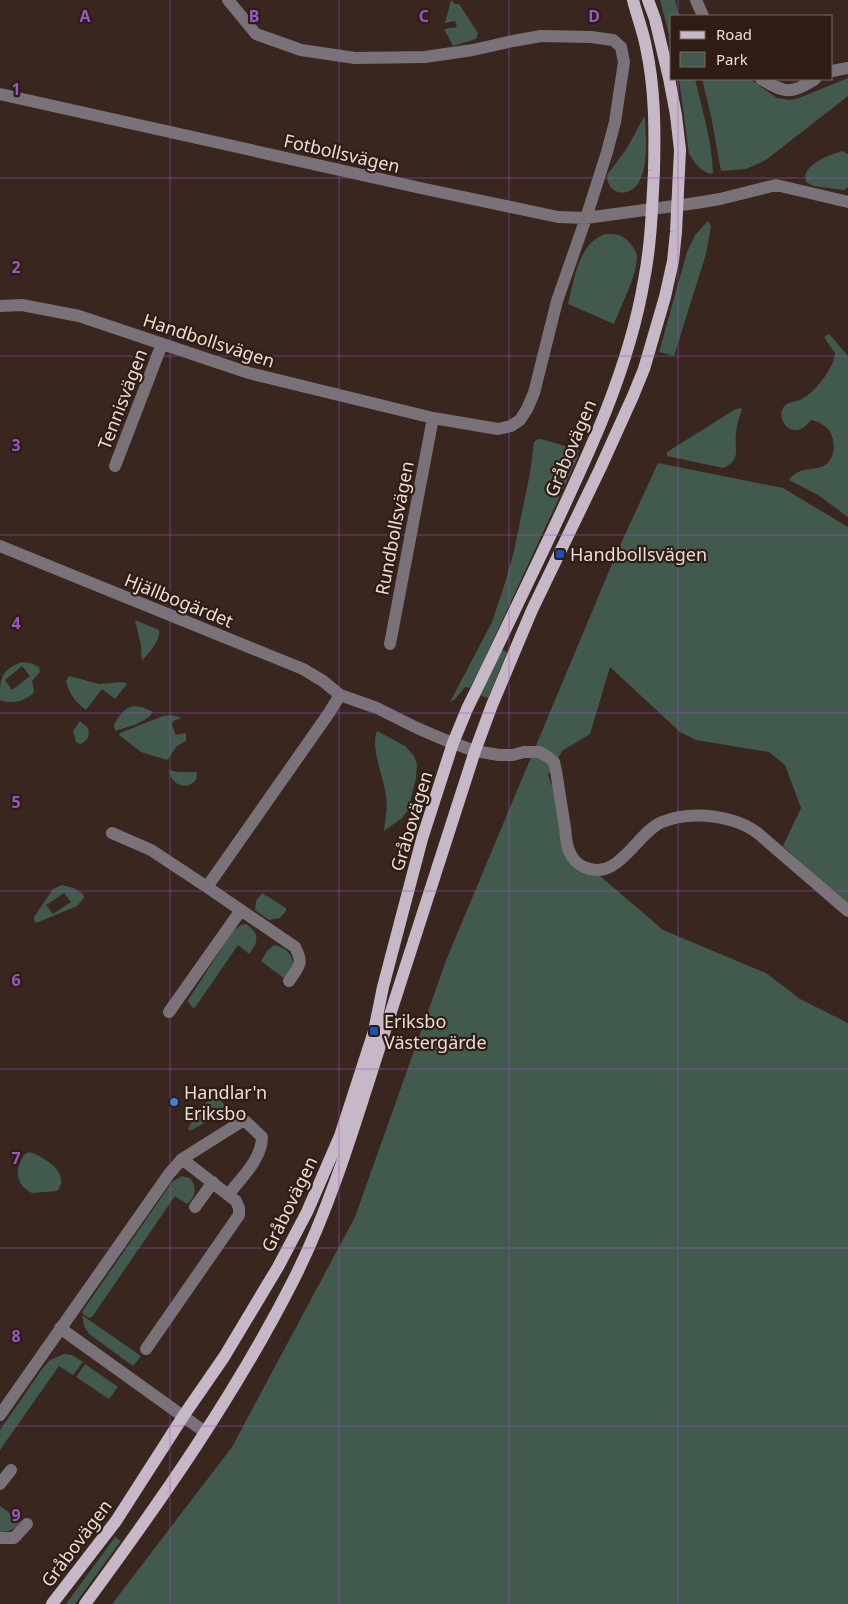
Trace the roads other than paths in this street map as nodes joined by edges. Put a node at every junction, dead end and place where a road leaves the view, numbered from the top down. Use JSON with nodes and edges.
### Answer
{"nodes":[{"id":1,"x":228,"y":0,"type":"edge"},
{"id":2,"x":632,"y":0,"type":"edge"},
{"id":3,"x":648,"y":0,"type":"edge"},
{"id":4,"x":696,"y":0,"type":"edge"},
{"id":5,"x":703,"y":15,"type":"edge"},
{"id":6,"x":848,"y":68,"type":"edge"},
{"id":7,"x":833,"y":70,"type":"edge"},
{"id":8,"x":763,"y":80,"type":"edge"},
{"id":9,"x":813,"y":80,"type":"edge"},
{"id":10,"x":0,"y":94,"type":"edge"},
{"id":11,"x":848,"y":202,"type":"edge"},
{"id":12,"x":678,"y":205,"type":"junction"},
{"id":13,"x":652,"y":209,"type":"junction"},
{"id":14,"x":586,"y":218,"type":"junction"},
{"id":15,"x":0,"y":306,"type":"edge"},
{"id":16,"x":162,"y":344,"type":"junction"},
{"id":17,"x":433,"y":418,"type":"junction"},
{"id":18,"x":115,"y":466,"type":"dead end"},
{"id":19,"x":0,"y":546,"type":"edge"},
{"id":20,"x":390,"y":644,"type":"dead end"},
{"id":21,"x":340,"y":694,"type":"junction"},
{"id":22,"x":453,"y":743,"type":"junction"},
{"id":23,"x":475,"y":751,"type":"junction"},
{"id":24,"x":112,"y":833,"type":"dead end"},
{"id":25,"x":207,"y":887,"type":"junction"},
{"id":26,"x":241,"y":910,"type":"junction"},
{"id":27,"x":848,"y":911,"type":"edge"},
{"id":28,"x":289,"y":981,"type":"dead end"},
{"id":29,"x":169,"y":1012,"type":"dead end"},
{"id":30,"x":182,"y":1159,"type":"junction"},
{"id":31,"x":213,"y":1182,"type":"junction"},
{"id":32,"x":229,"y":1194,"type":"junction"},
{"id":33,"x":195,"y":1208,"type":"dead end"},
{"id":34,"x":60,"y":1328,"type":"junction"},
{"id":35,"x":146,"y":1349,"type":"dead end"},
{"id":36,"x":0,"y":1415,"type":"edge"},
{"id":37,"x":184,"y":1416,"type":"junction"},
{"id":38,"x":205,"y":1432,"type":"junction"},
{"id":39,"x":11,"y":1470,"type":"dead end"},
{"id":40,"x":0,"y":1484,"type":"edge"},
{"id":41,"x":27,"y":1524,"type":"dead end"},
{"id":42,"x":0,"y":1538,"type":"edge"},
{"id":43,"x":52,"y":1604,"type":"edge"},
{"id":44,"x":84,"y":1604,"type":"edge"}],
"edges":[{"from":1,"to":14,"type":"street","name":"Handbollsvägen"},
{"from":2,"to":13,"type":"main road","name":"Gråbovägen"},
{"from":3,"to":12,"type":"main road","name":"Gråbovägen"},
{"from":4,"to":5,"type":"street"},
{"from":6,"to":7,"type":"street"},
{"from":8,"to":9,"type":"street"},
{"from":10,"to":14,"type":"street","name":"Fotbollsvägen"},
{"from":11,"to":12,"type":"street","name":"Fotbollsvägen"},
{"from":12,"to":13,"type":"street","name":"Fotbollsvägen"},
{"from":12,"to":23,"type":"main road","name":"Gråbovägen"},
{"from":13,"to":14,"type":"street","name":"Fotbollsvägen"},
{"from":13,"to":22,"type":"main road","name":"Gråbovägen"},
{"from":14,"to":17,"type":"street","name":"Handbollsvägen"},
{"from":15,"to":16,"type":"street","name":"Handbollsvägen"},
{"from":16,"to":17,"type":"street","name":"Handbollsvägen"},
{"from":16,"to":18,"type":"street","name":"Tennisvägen"},
{"from":17,"to":20,"type":"street","name":"Rundbollsvägen"},
{"from":19,"to":21,"type":"street","name":"Hjällbogärdet"},
{"from":21,"to":22,"type":"street","name":"Hjällbogärdet"},
{"from":21,"to":25,"type":"street"},
{"from":22,"to":23,"type":"street","name":"Hjällbogärdet"},
{"from":22,"to":37,"type":"main road","name":"Gråbovägen"},
{"from":23,"to":27,"type":"street","name":"Hjällbogärdet"},
{"from":23,"to":38,"type":"main road","name":"Gråbovägen"},
{"from":24,"to":25,"type":"street"},
{"from":25,"to":26,"type":"street"},
{"from":26,"to":28,"type":"street"},
{"from":26,"to":29,"type":"street"},
{"from":30,"to":31,"type":"street"},
{"from":30,"to":32,"type":"street"},
{"from":30,"to":34,"type":"street"},
{"from":31,"to":32,"type":"street"},
{"from":31,"to":33,"type":"street"},
{"from":32,"to":35,"type":"street"},
{"from":34,"to":36,"type":"street"},
{"from":34,"to":37,"type":"street"},
{"from":37,"to":38,"type":"street"},
{"from":37,"to":43,"type":"main road","name":"Gråbovägen"},
{"from":38,"to":44,"type":"main road","name":"Gråbovägen"},
{"from":39,"to":40,"type":"street"},
{"from":41,"to":42,"type":"street"}]}
